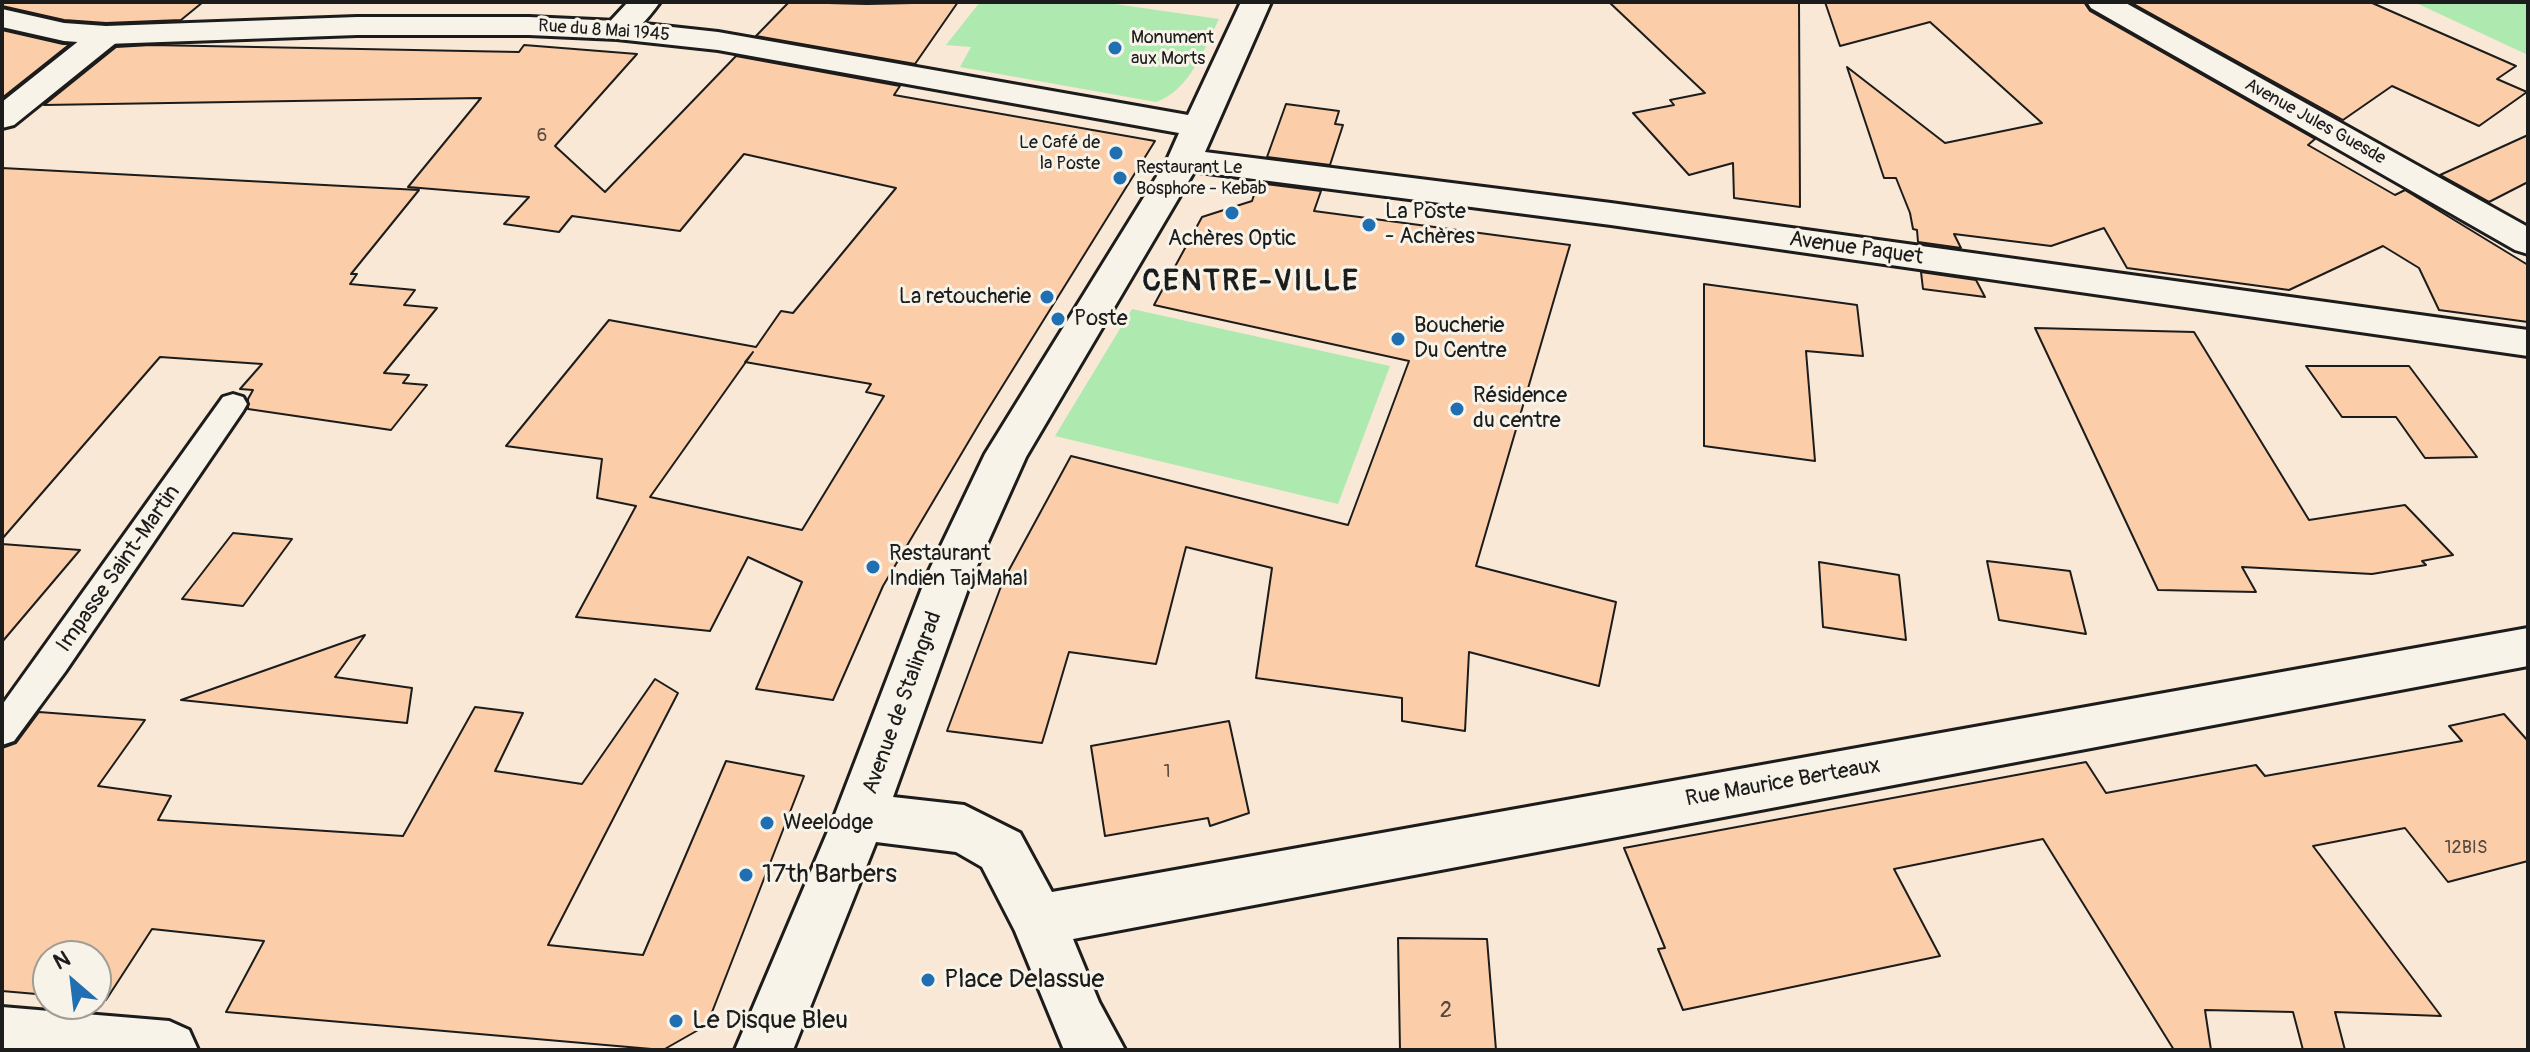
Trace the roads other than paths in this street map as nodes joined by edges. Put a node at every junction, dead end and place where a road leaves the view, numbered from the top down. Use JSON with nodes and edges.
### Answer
{"nodes":[{"id":1,"x":645,"y":2,"type":"edge"},
{"id":2,"x":1256,"y":2,"type":"edge"},
{"id":3,"x":2102,"y":2,"type":"edge"},
{"id":4,"x":2,"y":18,"type":"edge"},
{"id":5,"x":617,"y":30,"type":"junction"},
{"id":6,"x":106,"y":35,"type":"junction"},
{"id":7,"x":2,"y":118,"type":"edge"},
{"id":8,"x":1200,"y":127,"type":"junction"},
{"id":9,"x":1184,"y":160,"type":"junction"},
{"id":10,"x":2528,"y":242,"type":"edge"},
{"id":11,"x":2528,"y":343,"type":"edge"},
{"id":12,"x":233,"y":404,"type":"dead end"},
{"id":13,"x":2528,"y":647,"type":"edge"},
{"id":14,"x":2,"y":731,"type":"edge"},
{"id":15,"x":860,"y":817,"type":"junction"},
{"id":16,"x":1038,"y":920,"type":"junction"},
{"id":17,"x":2,"y":1036,"type":"edge"},
{"id":18,"x":169,"y":1050,"type":"edge"},
{"id":19,"x":764,"y":1050,"type":"edge"},
{"id":20,"x":1096,"y":1050,"type":"edge"}],
"edges":[{"from":1,"to":5,"type":"street"},
{"from":2,"to":8,"type":"street","name":"Avenue de Stalingrad"},
{"from":3,"to":10,"type":"street","name":"Avenue Jules Guesde"},
{"from":4,"to":6,"type":"street","name":"Rue du 8 Mai 1945"},
{"from":5,"to":6,"type":"street","name":"Rue du 8 Mai 1945"},
{"from":5,"to":8,"type":"street","name":"Rue du 8 Mai 1945"},
{"from":6,"to":7,"type":"street"},
{"from":8,"to":9,"type":"street","name":"Avenue de Stalingrad"},
{"from":9,"to":11,"type":"street","name":"Avenue Paquet"},
{"from":9,"to":15,"type":"street","name":"Avenue de Stalingrad"},
{"from":12,"to":14,"type":"lane","name":"Impasse Saint-Martin"},
{"from":13,"to":16,"type":"street","name":"Rue Maurice Berteaux"},
{"from":15,"to":16,"type":"street"},
{"from":15,"to":19,"type":"street","name":"Avenue de Stalingrad"},
{"from":16,"to":20,"type":"street"},
{"from":17,"to":18,"type":"street"}]}
